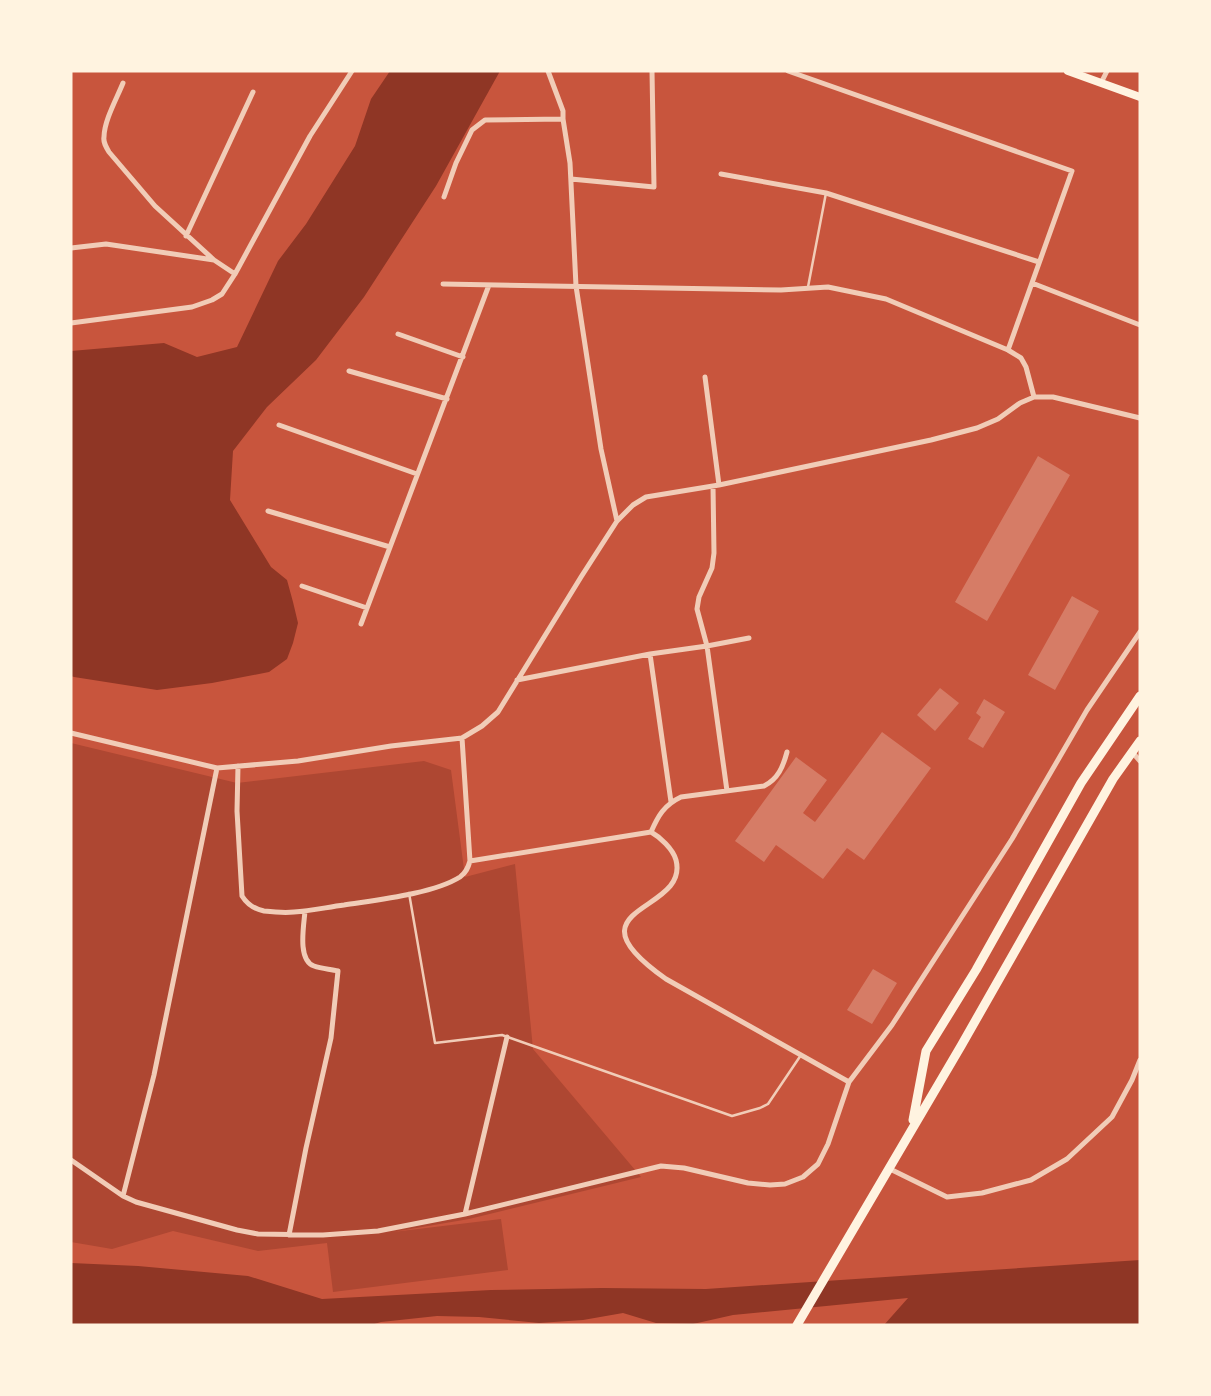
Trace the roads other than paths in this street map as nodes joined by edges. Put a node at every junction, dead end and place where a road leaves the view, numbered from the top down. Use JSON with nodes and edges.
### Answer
{"nodes":[{"id":1,"x":352,"y":71,"type":"edge"},
{"id":2,"x":548,"y":71,"type":"edge"},
{"id":3,"x":652,"y":71,"type":"edge"},
{"id":4,"x":788,"y":71,"type":"edge"},
{"id":5,"x":1068,"y":71,"type":"edge"},
{"id":6,"x":1107,"y":71,"type":"edge"},
{"id":7,"x":124,"y":83,"type":"dead end"},
{"id":8,"x":1102,"y":83,"type":"junction"},
{"id":9,"x":253,"y":92,"type":"dead end"},
{"id":10,"x":1140,"y":97,"type":"edge"},
{"id":11,"x":563,"y":119,"type":"junction"},
{"id":12,"x":721,"y":174,"type":"dead end"},
{"id":13,"x":571,"y":179,"type":"junction"},
{"id":14,"x":826,"y":193,"type":"junction"},
{"id":15,"x":444,"y":196,"type":"dead end"},
{"id":16,"x":186,"y":236,"type":"junction"},
{"id":17,"x":71,"y":248,"type":"edge"},
{"id":18,"x":214,"y":260,"type":"junction"},
{"id":19,"x":1040,"y":262,"type":"junction"},
{"id":20,"x":236,"y":274,"type":"junction"},
{"id":21,"x":1032,"y":283,"type":"junction"},
{"id":22,"x":443,"y":284,"type":"dead end"},
{"id":23,"x":489,"y":285,"type":"junction"},
{"id":24,"x":576,"y":286,"type":"junction"},
{"id":25,"x":808,"y":287,"type":"junction"},
{"id":26,"x":71,"y":323,"type":"edge"},
{"id":27,"x":1140,"y":325,"type":"edge"},
{"id":28,"x":398,"y":334,"type":"dead end"},
{"id":29,"x":1008,"y":350,"type":"junction"},
{"id":30,"x":463,"y":357,"type":"junction"},
{"id":31,"x":349,"y":371,"type":"dead end"},
{"id":32,"x":705,"y":377,"type":"dead end"},
{"id":33,"x":1034,"y":397,"type":"junction"},
{"id":34,"x":447,"y":399,"type":"junction"},
{"id":35,"x":1140,"y":418,"type":"edge"},
{"id":36,"x":279,"y":425,"type":"dead end"},
{"id":37,"x":417,"y":474,"type":"junction"},
{"id":38,"x":716,"y":485,"type":"junction"},
{"id":39,"x":268,"y":511,"type":"dead end"},
{"id":40,"x":617,"y":521,"type":"junction"},
{"id":41,"x":390,"y":548,"type":"junction"},
{"id":42,"x":302,"y":586,"type":"dead end"},
{"id":43,"x":367,"y":608,"type":"junction"},
{"id":44,"x":361,"y":624,"type":"dead end"},
{"id":45,"x":1140,"y":632,"type":"edge"},
{"id":46,"x":749,"y":638,"type":"dead end"},
{"id":47,"x":707,"y":646,"type":"junction"},
{"id":48,"x":650,"y":654,"type":"junction"},
{"id":49,"x":517,"y":680,"type":"junction"},
{"id":50,"x":1140,"y":696,"type":"edge"},
{"id":51,"x":71,"y":733,"type":"edge"},
{"id":52,"x":462,"y":738,"type":"junction"},
{"id":53,"x":1140,"y":742,"type":"edge"},
{"id":54,"x":787,"y":752,"type":"dead end"},
{"id":55,"x":1132,"y":752,"type":"junction"},
{"id":56,"x":1140,"y":761,"type":"edge"},
{"id":57,"x":238,"y":766,"type":"junction"},
{"id":58,"x":217,"y":768,"type":"junction"},
{"id":59,"x":727,"y":791,"type":"junction"},
{"id":60,"x":671,"y":802,"type":"junction"},
{"id":61,"x":651,"y":832,"type":"junction"},
{"id":62,"x":470,"y":861,"type":"junction"},
{"id":63,"x":409,"y":893,"type":"junction"},
{"id":64,"x":305,"y":911,"type":"junction"},
{"id":65,"x":506,"y":1037,"type":"junction"},
{"id":66,"x":801,"y":1055,"type":"junction"},
{"id":67,"x":1140,"y":1060,"type":"edge"},
{"id":68,"x":849,"y":1082,"type":"junction"},
{"id":69,"x":912,"y":1127,"type":"junction"},
{"id":70,"x":71,"y":1160,"type":"edge"},
{"id":71,"x":888,"y":1168,"type":"junction"},
{"id":72,"x":123,"y":1196,"type":"junction"},
{"id":73,"x":465,"y":1214,"type":"junction"},
{"id":74,"x":289,"y":1235,"type":"junction"},
{"id":75,"x":797,"y":1325,"type":"edge"}],
"edges":[{"from":1,"to":20,"type":"street"},
{"from":2,"to":11,"type":"street"},
{"from":3,"to":13,"type":"street"},
{"from":4,"to":19,"type":"street"},
{"from":5,"to":8,"type":"main road"},
{"from":6,"to":8,"type":"street"},
{"from":7,"to":16,"type":"street"},
{"from":8,"to":10,"type":"main road"},
{"from":9,"to":16,"type":"street"},
{"from":11,"to":13,"type":"street"},
{"from":11,"to":15,"type":"street"},
{"from":12,"to":14,"type":"street"},
{"from":13,"to":24,"type":"street"},
{"from":14,"to":19,"type":"street"},
{"from":14,"to":25,"type":"lane"},
{"from":16,"to":18,"type":"street"},
{"from":17,"to":18,"type":"street"},
{"from":18,"to":20,"type":"street"},
{"from":19,"to":21,"type":"street"},
{"from":20,"to":26,"type":"street"},
{"from":21,"to":27,"type":"street"},
{"from":21,"to":29,"type":"street"},
{"from":22,"to":23,"type":"street"},
{"from":23,"to":24,"type":"street"},
{"from":23,"to":30,"type":"street"},
{"from":24,"to":25,"type":"street"},
{"from":24,"to":40,"type":"street"},
{"from":25,"to":29,"type":"street"},
{"from":28,"to":30,"type":"street"},
{"from":29,"to":33,"type":"street"},
{"from":30,"to":34,"type":"street"},
{"from":31,"to":34,"type":"street"},
{"from":32,"to":38,"type":"street"},
{"from":33,"to":35,"type":"street"},
{"from":33,"to":38,"type":"street"},
{"from":34,"to":37,"type":"street"},
{"from":36,"to":37,"type":"street"},
{"from":37,"to":41,"type":"street"},
{"from":38,"to":40,"type":"street"},
{"from":38,"to":47,"type":"street"},
{"from":39,"to":41,"type":"street"},
{"from":40,"to":49,"type":"street"},
{"from":41,"to":43,"type":"street"},
{"from":42,"to":43,"type":"street"},
{"from":43,"to":44,"type":"street"},
{"from":45,"to":68,"type":"street"},
{"from":46,"to":47,"type":"street"},
{"from":47,"to":48,"type":"street"},
{"from":47,"to":59,"type":"street"},
{"from":48,"to":49,"type":"street"},
{"from":48,"to":60,"type":"street"},
{"from":49,"to":52,"type":"street"},
{"from":50,"to":69,"type":"highway"},
{"from":51,"to":58,"type":"street"},
{"from":52,"to":57,"type":"street"},
{"from":52,"to":62,"type":"street"},
{"from":53,"to":55,"type":"highway"},
{"from":54,"to":59,"type":"street"},
{"from":55,"to":56,"type":"street"},
{"from":55,"to":69,"type":"highway"},
{"from":57,"to":58,"type":"street"},
{"from":57,"to":64,"type":"street"},
{"from":58,"to":72,"type":"street"},
{"from":59,"to":60,"type":"street"},
{"from":60,"to":61,"type":"street"},
{"from":61,"to":62,"type":"street"},
{"from":61,"to":66,"type":"street"},
{"from":62,"to":63,"type":"street"},
{"from":63,"to":64,"type":"street"},
{"from":63,"to":65,"type":"lane"},
{"from":64,"to":74,"type":"street"},
{"from":65,"to":66,"type":"lane"},
{"from":65,"to":73,"type":"street"},
{"from":66,"to":68,"type":"street"},
{"from":67,"to":71,"type":"street"},
{"from":68,"to":73,"type":"street"},
{"from":69,"to":71,"type":"highway"},
{"from":70,"to":72,"type":"street"},
{"from":71,"to":75,"type":"highway"},
{"from":72,"to":74,"type":"street"},
{"from":73,"to":74,"type":"street"}]}
